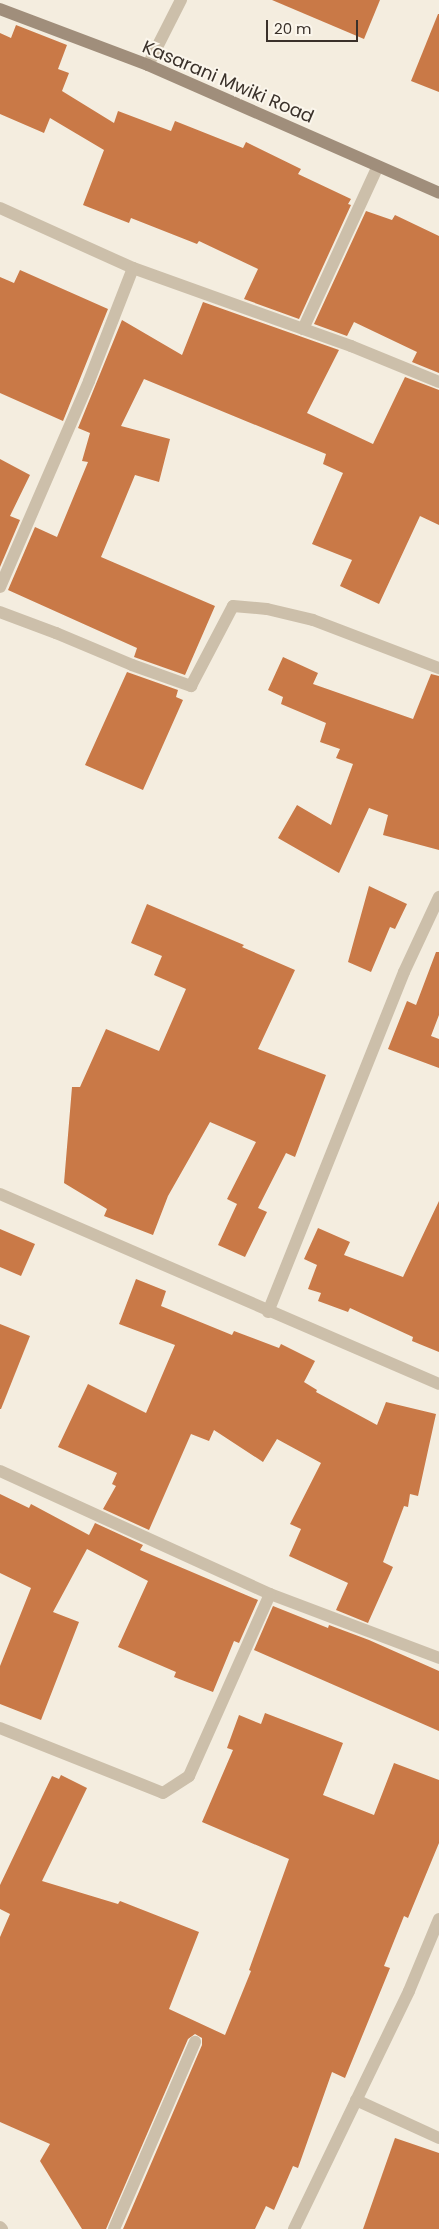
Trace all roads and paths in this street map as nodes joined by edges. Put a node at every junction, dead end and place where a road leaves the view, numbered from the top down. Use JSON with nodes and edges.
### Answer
{"nodes":[{"id":1,"x":181,"y":0,"type":"edge"},
{"id":2,"x":0,"y":9,"type":"edge"},
{"id":3,"x":148,"y":65,"type":"junction"},
{"id":4,"x":378,"y":166,"type":"junction"},
{"id":5,"x":439,"y":193,"type":"edge"},
{"id":6,"x":0,"y":208,"type":"edge"},
{"id":7,"x":133,"y":268,"type":"junction"},
{"id":8,"x":303,"y":329,"type":"junction"},
{"id":9,"x":439,"y":382,"type":"edge"},
{"id":10,"x":0,"y":587,"type":"edge"},
{"id":11,"x":0,"y":612,"type":"edge"},
{"id":12,"x":439,"y":668,"type":"edge"},
{"id":13,"x":439,"y":897,"type":"edge"},
{"id":14,"x":0,"y":1194,"type":"edge"},
{"id":15,"x":268,"y":1312,"type":"junction"},
{"id":16,"x":439,"y":1384,"type":"edge"},
{"id":17,"x":0,"y":1471,"type":"edge"},
{"id":18,"x":270,"y":1594,"type":"junction"},
{"id":19,"x":439,"y":1658,"type":"edge"},
{"id":20,"x":0,"y":1728,"type":"edge"},
{"id":21,"x":439,"y":1920,"type":"edge"},
{"id":22,"x":195,"y":2042,"type":"dead end"},
{"id":23,"x":356,"y":2100,"type":"junction"},
{"id":24,"x":439,"y":2138,"type":"edge"},
{"id":25,"x":114,"y":2229,"type":"edge"},
{"id":26,"x":294,"y":2229,"type":"edge"}],
"edges":[{"from":1,"to":3,"type":"street"},
{"from":2,"to":3,"type":"main road","name":"Kasarani Mwiki Road"},
{"from":3,"to":4,"type":"main road","name":"Kasarani Mwiki Road"},
{"from":4,"to":5,"type":"main road","name":"Kasarani Mwiki Road"},
{"from":4,"to":8,"type":"street"},
{"from":6,"to":7,"type":"street"},
{"from":7,"to":8,"type":"street"},
{"from":7,"to":10,"type":"street"},
{"from":8,"to":9,"type":"street"},
{"from":11,"to":12,"type":"street"},
{"from":13,"to":15,"type":"street"},
{"from":14,"to":15,"type":"street"},
{"from":15,"to":16,"type":"street"},
{"from":17,"to":18,"type":"street"},
{"from":18,"to":19,"type":"street"},
{"from":18,"to":20,"type":"street"},
{"from":21,"to":23,"type":"street"},
{"from":22,"to":25,"type":"street"},
{"from":23,"to":24,"type":"street"},
{"from":23,"to":26,"type":"street"}]}
